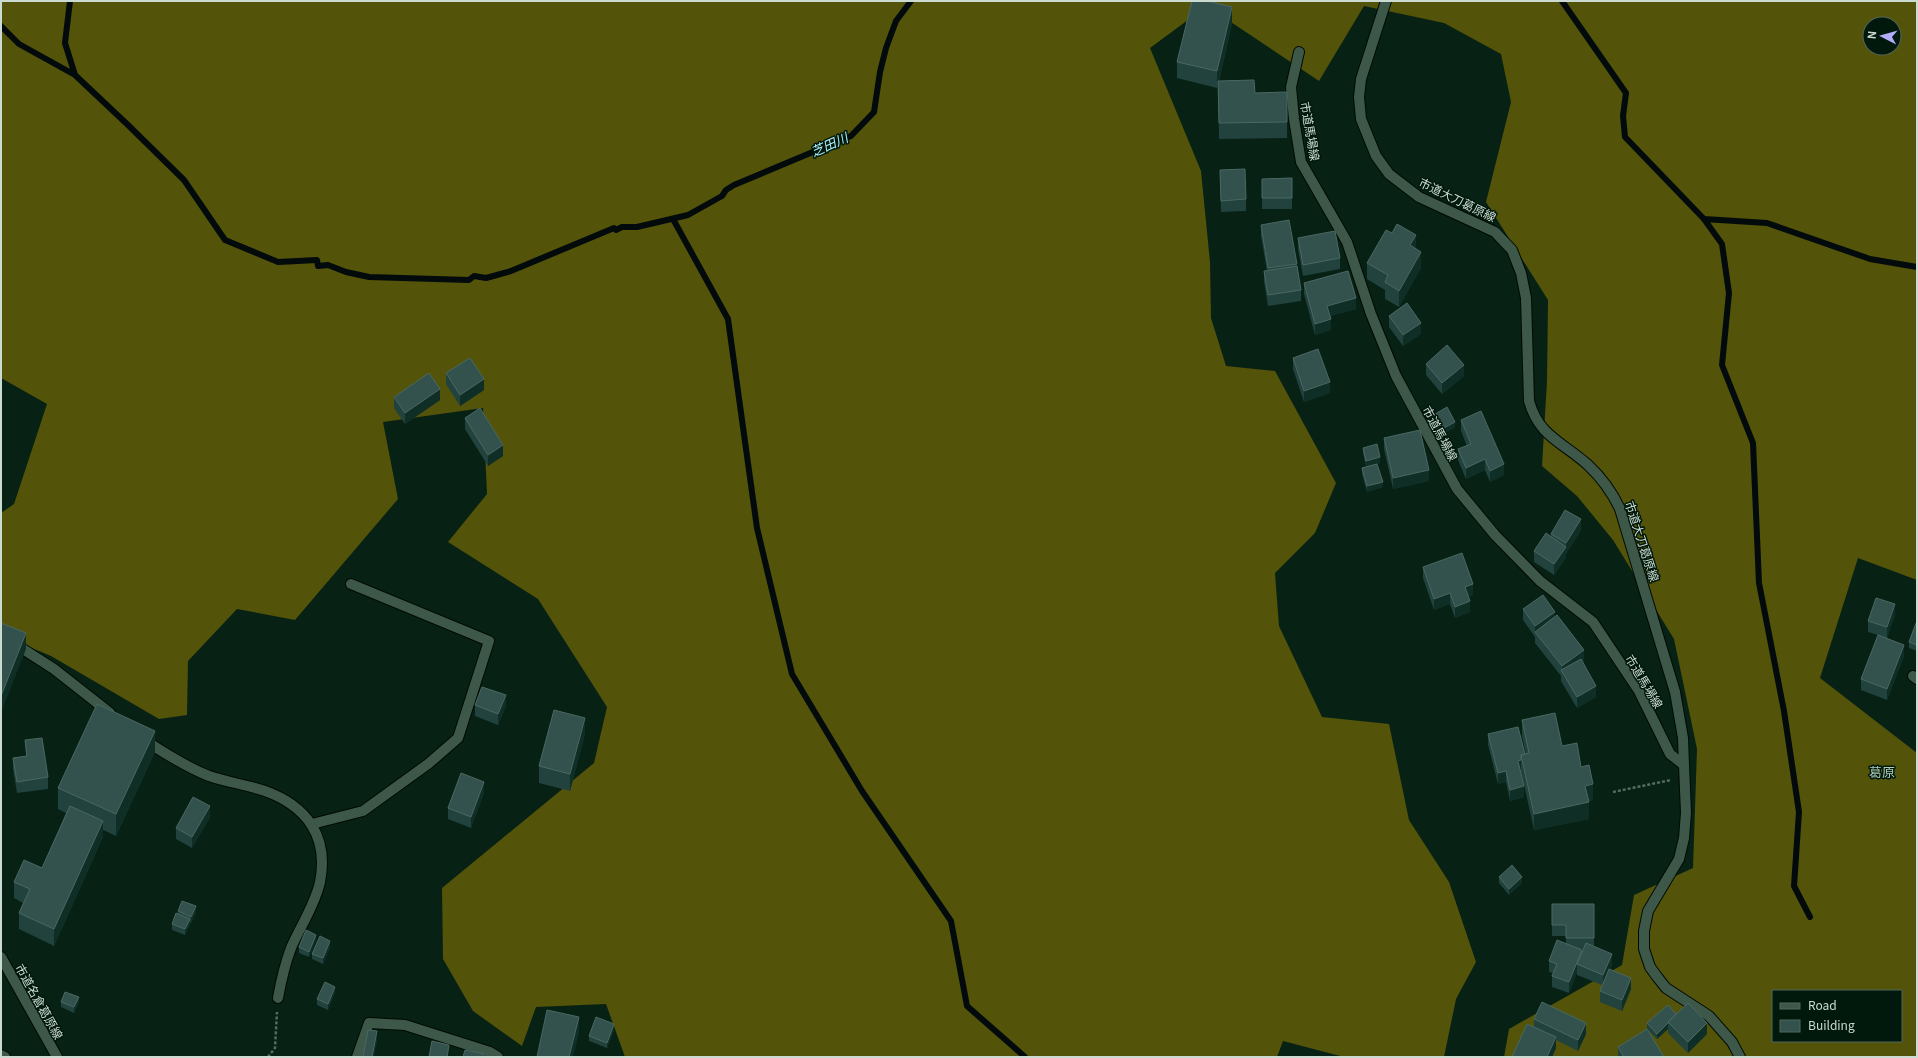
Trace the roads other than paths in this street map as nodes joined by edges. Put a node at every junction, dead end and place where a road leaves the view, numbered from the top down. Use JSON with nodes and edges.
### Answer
{"nodes":[{"id":1,"x":1386,"y":1,"type":"edge"},
{"id":2,"x":1299,"y":52,"type":"dead end"},
{"id":3,"x":352,"y":584,"type":"dead end"},
{"id":4,"x":1,"y":635,"type":"edge"},
{"id":5,"x":119,"y":721,"type":"edge"},
{"id":6,"x":136,"y":734,"type":"edge"},
{"id":7,"x":1684,"y":765,"type":"junction"},
{"id":8,"x":312,"y":824,"type":"junction"},
{"id":9,"x":1,"y":957,"type":"edge"},
{"id":10,"x":278,"y":998,"type":"road end"},
{"id":11,"x":1,"y":1055,"type":"edge"},
{"id":12,"x":5,"y":1057,"type":"edge"},
{"id":13,"x":57,"y":1057,"type":"edge"},
{"id":14,"x":357,"y":1057,"type":"edge"},
{"id":15,"x":498,"y":1057,"type":"edge"},
{"id":16,"x":1740,"y":1057,"type":"edge"}],
"edges":[{"from":1,"to":7,"type":"street","name":"市道大刀葛原線"},
{"from":2,"to":7,"type":"street","name":"市道馬場線"},
{"from":3,"to":8,"type":"street"},
{"from":4,"to":5,"type":"street"},
{"from":6,"to":8,"type":"street"},
{"from":7,"to":16,"type":"street","name":"市道大刀葛原線"},
{"from":8,"to":10,"type":"street"},
{"from":9,"to":13,"type":"street","name":"市道名倉葛原線"},
{"from":11,"to":12,"type":"street"},
{"from":14,"to":15,"type":"street"}]}
